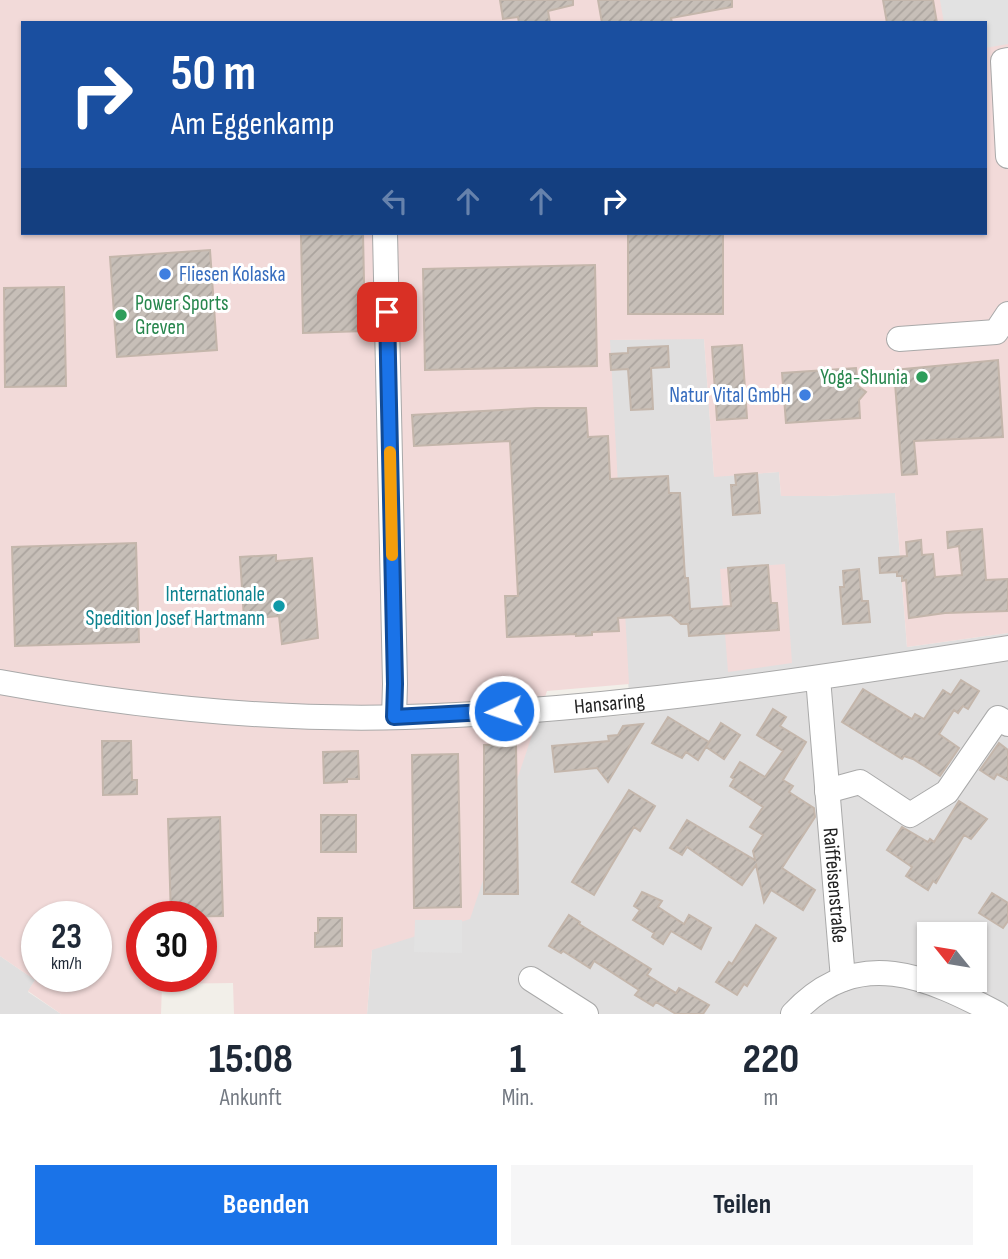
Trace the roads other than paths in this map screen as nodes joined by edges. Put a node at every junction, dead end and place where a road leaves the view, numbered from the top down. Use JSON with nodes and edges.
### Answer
{"nodes":[{"id":1,"x":999,"y":61,"type":"edge"},
{"id":2,"x":1008,"y":156,"type":"edge"},
{"id":3,"x":385,"y":235,"type":"edge"},
{"id":4,"x":1008,"y":314,"type":"edge"},
{"id":5,"x":899,"y":339,"type":"dead end"},
{"id":6,"x":1008,"y":648,"type":"edge"},
{"id":7,"x":818,"y":678,"type":"junction"},
{"id":8,"x":0,"y":682,"type":"edge"},
{"id":9,"x":394,"y":717,"type":"junction"},
{"id":10,"x":1008,"y":723,"type":"edge"},
{"id":11,"x":827,"y":791,"type":"junction"},
{"id":12,"x":531,"y":979,"type":"dead end"},
{"id":13,"x":843,"y":979,"type":"junction"},
{"id":14,"x":586,"y":1014,"type":"edge"},
{"id":15,"x":793,"y":1014,"type":"edge"},
{"id":16,"x":998,"y":1014,"type":"edge"}],
"edges":[{"from":1,"to":2,"type":"street"},
{"from":3,"to":9,"type":"street"},
{"from":4,"to":5,"type":"street"},
{"from":6,"to":7,"type":"street","name":"Hansaring"},
{"from":7,"to":9,"type":"street","name":"Hansaring"},
{"from":7,"to":11,"type":"street","name":"Raiffeisenstraße"},
{"from":8,"to":9,"type":"street","name":"Hansaring"},
{"from":10,"to":11,"type":"street"},
{"from":11,"to":13,"type":"street","name":"Raiffeisenstraße"},
{"from":12,"to":14,"type":"street"},
{"from":13,"to":15,"type":"street"},
{"from":13,"to":16,"type":"street"}]}
